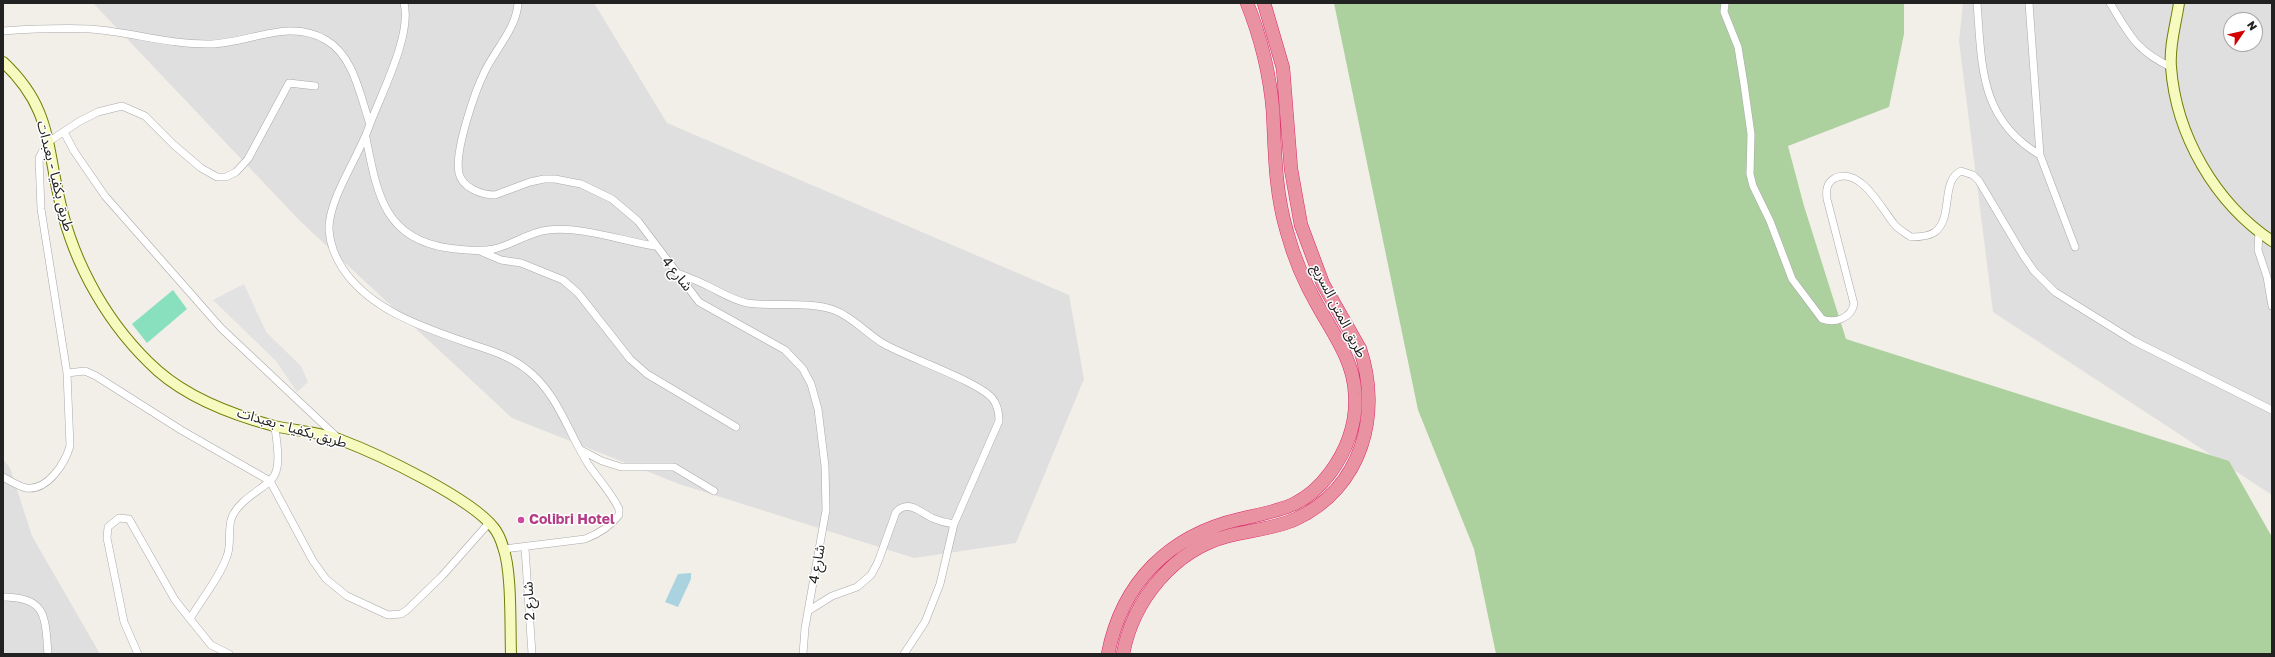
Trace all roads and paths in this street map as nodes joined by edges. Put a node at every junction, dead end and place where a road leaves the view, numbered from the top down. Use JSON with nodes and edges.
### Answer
{"nodes":[{"id":1,"x":404,"y":3,"type":"edge"},
{"id":2,"x":518,"y":3,"type":"edge"},
{"id":3,"x":1247,"y":3,"type":"edge"},
{"id":4,"x":1264,"y":3,"type":"edge"},
{"id":5,"x":1725,"y":3,"type":"edge"},
{"id":6,"x":1977,"y":3,"type":"edge"},
{"id":7,"x":2029,"y":3,"type":"edge"},
{"id":8,"x":2110,"y":3,"type":"edge"},
{"id":9,"x":2179,"y":3,"type":"edge"},
{"id":10,"x":3,"y":31,"type":"edge"},
{"id":11,"x":3,"y":62,"type":"edge"},
{"id":12,"x":2171,"y":67,"type":"junction"},
{"id":13,"x":315,"y":86,"type":"dead end"},
{"id":14,"x":370,"y":124,"type":"junction"},
{"id":15,"x":64,"y":132,"type":"junction"},
{"id":16,"x":366,"y":138,"type":"junction"},
{"id":17,"x":48,"y":142,"type":"junction"},
{"id":18,"x":2040,"y":155,"type":"junction"},
{"id":19,"x":2259,"y":231,"type":"junction"},
{"id":20,"x":2272,"y":241,"type":"edge"},
{"id":21,"x":655,"y":246,"type":"junction"},
{"id":22,"x":2075,"y":247,"type":"dead end"},
{"id":23,"x":480,"y":251,"type":"junction"},
{"id":24,"x":677,"y":272,"type":"junction"},
{"id":25,"x":2272,"y":306,"type":"edge"},
{"id":26,"x":67,"y":373,"type":"junction"},
{"id":27,"x":2272,"y":410,"type":"edge"},
{"id":28,"x":274,"y":426,"type":"junction"},
{"id":29,"x":736,"y":427,"type":"dead end"},
{"id":30,"x":340,"y":440,"type":"junction"},
{"id":31,"x":581,"y":450,"type":"junction"},
{"id":32,"x":3,"y":477,"type":"edge"},
{"id":33,"x":270,"y":481,"type":"junction"},
{"id":34,"x":714,"y":492,"type":"dead end"},
{"id":35,"x":489,"y":523,"type":"junction"},
{"id":36,"x":954,"y":524,"type":"junction"},
{"id":37,"x":525,"y":548,"type":"junction"},
{"id":38,"x":504,"y":549,"type":"junction"},
{"id":39,"x":3,"y":597,"type":"edge"},
{"id":40,"x":808,"y":611,"type":"junction"},
{"id":41,"x":190,"y":619,"type":"junction"},
{"id":42,"x":48,"y":654,"type":"edge"},
{"id":43,"x":138,"y":654,"type":"edge"},
{"id":44,"x":229,"y":654,"type":"edge"},
{"id":45,"x":511,"y":654,"type":"edge"},
{"id":46,"x":532,"y":654,"type":"edge"},
{"id":47,"x":803,"y":654,"type":"edge"},
{"id":48,"x":904,"y":654,"type":"edge"},
{"id":49,"x":1108,"y":654,"type":"edge"},
{"id":50,"x":1124,"y":654,"type":"edge"}],
"edges":[{"from":1,"to":14,"type":"street"},
{"from":2,"to":21,"type":"street","name":"شارع 4"},
{"from":3,"to":49,"type":"highway","name":"طريق المتن السريع"},
{"from":4,"to":50,"type":"highway","name":"طريق المتن السريع"},
{"from":5,"to":27,"type":"street"},
{"from":6,"to":18,"type":"street"},
{"from":7,"to":18,"type":"street"},
{"from":8,"to":12,"type":"street"},
{"from":9,"to":12,"type":"main road"},
{"from":10,"to":14,"type":"street"},
{"from":11,"to":17,"type":"main road","name":"طريق بكفيا - بعبدات"},
{"from":12,"to":19,"type":"main road"},
{"from":13,"to":15,"type":"street"},
{"from":14,"to":16,"type":"street"},
{"from":15,"to":17,"type":"street"},
{"from":15,"to":30,"type":"street"},
{"from":16,"to":23,"type":"street"},
{"from":16,"to":31,"type":"street"},
{"from":17,"to":26,"type":"street"},
{"from":17,"to":28,"type":"main road","name":"طريق بكفيا - بعبدات"},
{"from":18,"to":22,"type":"street"},
{"from":19,"to":20,"type":"main road"},
{"from":19,"to":25,"type":"street"},
{"from":21,"to":23,"type":"street"},
{"from":21,"to":24,"type":"street","name":"شارع 4"},
{"from":23,"to":29,"type":"street"},
{"from":24,"to":36,"type":"street"},
{"from":24,"to":40,"type":"street","name":"شارع 4"},
{"from":26,"to":32,"type":"street"},
{"from":26,"to":33,"type":"street"},
{"from":28,"to":30,"type":"main road","name":"طريق بكفيا - بعبدات"},
{"from":28,"to":33,"type":"street"},
{"from":30,"to":35,"type":"main road","name":"طريق بكفيا - بعبدات"},
{"from":31,"to":34,"type":"street"},
{"from":31,"to":37,"type":"street"},
{"from":33,"to":35,"type":"street"},
{"from":33,"to":41,"type":"street"},
{"from":35,"to":38,"type":"main road","name":"طريق بكفيا - بعبدات"},
{"from":36,"to":40,"type":"street"},
{"from":36,"to":48,"type":"street"},
{"from":37,"to":38,"type":"street"},
{"from":37,"to":46,"type":"street","name":"شارع 2"},
{"from":38,"to":45,"type":"main road","name":"طريق بكفيا - بعبدات"},
{"from":39,"to":42,"type":"street"},
{"from":40,"to":47,"type":"street","name":"شارع 4"},
{"from":41,"to":43,"type":"street"},
{"from":41,"to":44,"type":"street"}]}
